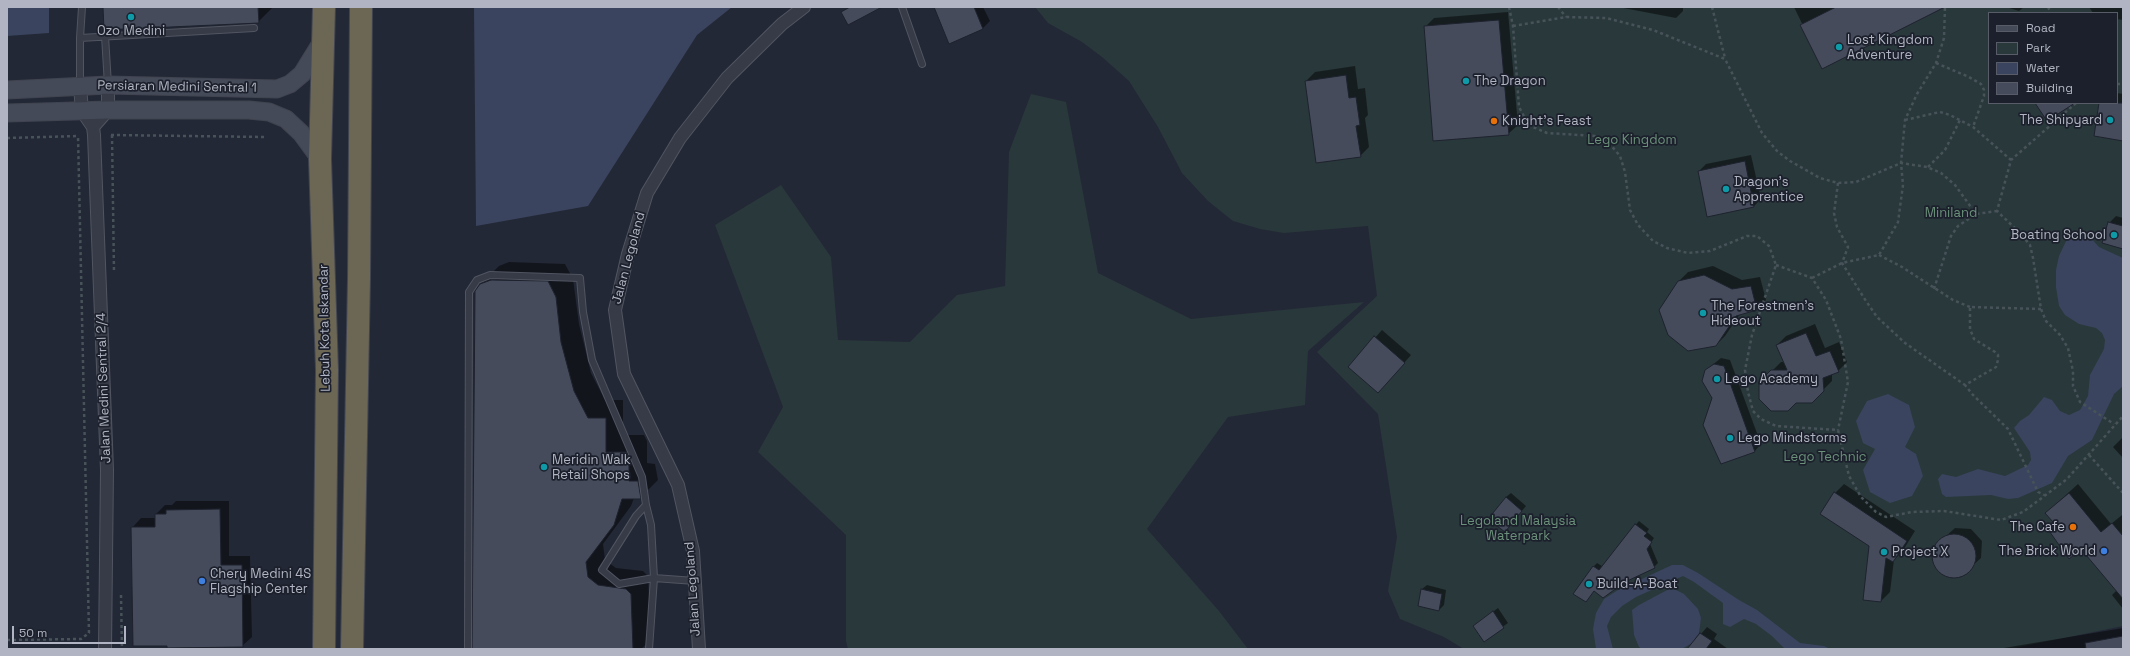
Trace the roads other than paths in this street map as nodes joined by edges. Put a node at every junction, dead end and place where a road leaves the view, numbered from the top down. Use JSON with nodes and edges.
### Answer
{"nodes":[{"id":1,"x":82,"y":7,"type":"edge"},
{"id":2,"x":324,"y":7,"type":"edge"},
{"id":3,"x":361,"y":7,"type":"edge"},
{"id":4,"x":804,"y":7,"type":"edge"},
{"id":5,"x":902,"y":7,"type":"edge"},
{"id":6,"x":254,"y":28,"type":"dead end"},
{"id":7,"x":105,"y":36,"type":"junction"},
{"id":8,"x":80,"y":38,"type":"junction"},
{"id":9,"x":323,"y":38,"type":"junction"},
{"id":10,"x":922,"y":64,"type":"dead end"},
{"id":11,"x":80,"y":86,"type":"junction"},
{"id":12,"x":108,"y":86,"type":"junction"},
{"id":13,"x":7,"y":90,"type":"edge"},
{"id":14,"x":108,"y":110,"type":"junction"},
{"id":15,"x":82,"y":111,"type":"junction"},
{"id":16,"x":7,"y":113,"type":"edge"},
{"id":17,"x":94,"y":131,"type":"junction"},
{"id":18,"x":320,"y":159,"type":"junction"},
{"id":19,"x":646,"y":505,"type":"junction"},
{"id":20,"x":654,"y":578,"type":"junction"},
{"id":21,"x":694,"y":580,"type":"junction"},
{"id":22,"x":105,"y":649,"type":"edge"},
{"id":23,"x":324,"y":649,"type":"edge"},
{"id":24,"x":352,"y":649,"type":"edge"},
{"id":25,"x":468,"y":649,"type":"edge"},
{"id":26,"x":649,"y":649,"type":"edge"},
{"id":27,"x":699,"y":649,"type":"edge"}],
"edges":[{"from":1,"to":8,"type":"lane"},
{"from":2,"to":9,"type":"highway","name":"Lebuh Kota Iskandar"},
{"from":3,"to":24,"type":"highway"},
{"from":4,"to":21,"type":"street","name":"Jalan Legoland"},
{"from":5,"to":10,"type":"lane"},
{"from":6,"to":7,"type":"lane"},
{"from":7,"to":8,"type":"lane"},
{"from":7,"to":12,"type":"lane"},
{"from":8,"to":11,"type":"lane"},
{"from":9,"to":12,"type":"street","name":"Persiaran Medini Sentral 1"},
{"from":9,"to":18,"type":"highway","name":"Lebuh Kota Iskandar"},
{"from":11,"to":12,"type":"street","name":"Persiaran Medini Sentral 1"},
{"from":11,"to":13,"type":"street","name":"Persiaran Medini Sentral 1"},
{"from":11,"to":15,"type":"street"},
{"from":12,"to":14,"type":"street"},
{"from":14,"to":15,"type":"street","name":"Persiaran Medini Sentral 1"},
{"from":14,"to":17,"type":"street"},
{"from":14,"to":18,"type":"street","name":"Persiaran Medini Sentral 1"},
{"from":15,"to":16,"type":"street","name":"Persiaran Medini Sentral 1"},
{"from":15,"to":17,"type":"street"},
{"from":17,"to":22,"type":"street","name":"Jalan Medini Sentral 2/4"},
{"from":18,"to":23,"type":"highway","name":"Lebuh Kota Iskandar"},
{"from":19,"to":20,"type":"lane"},
{"from":19,"to":20,"type":"lane"},
{"from":19,"to":25,"type":"lane"},
{"from":20,"to":21,"type":"lane"},
{"from":20,"to":26,"type":"lane"},
{"from":21,"to":27,"type":"street","name":"Jalan Legoland"}]}
